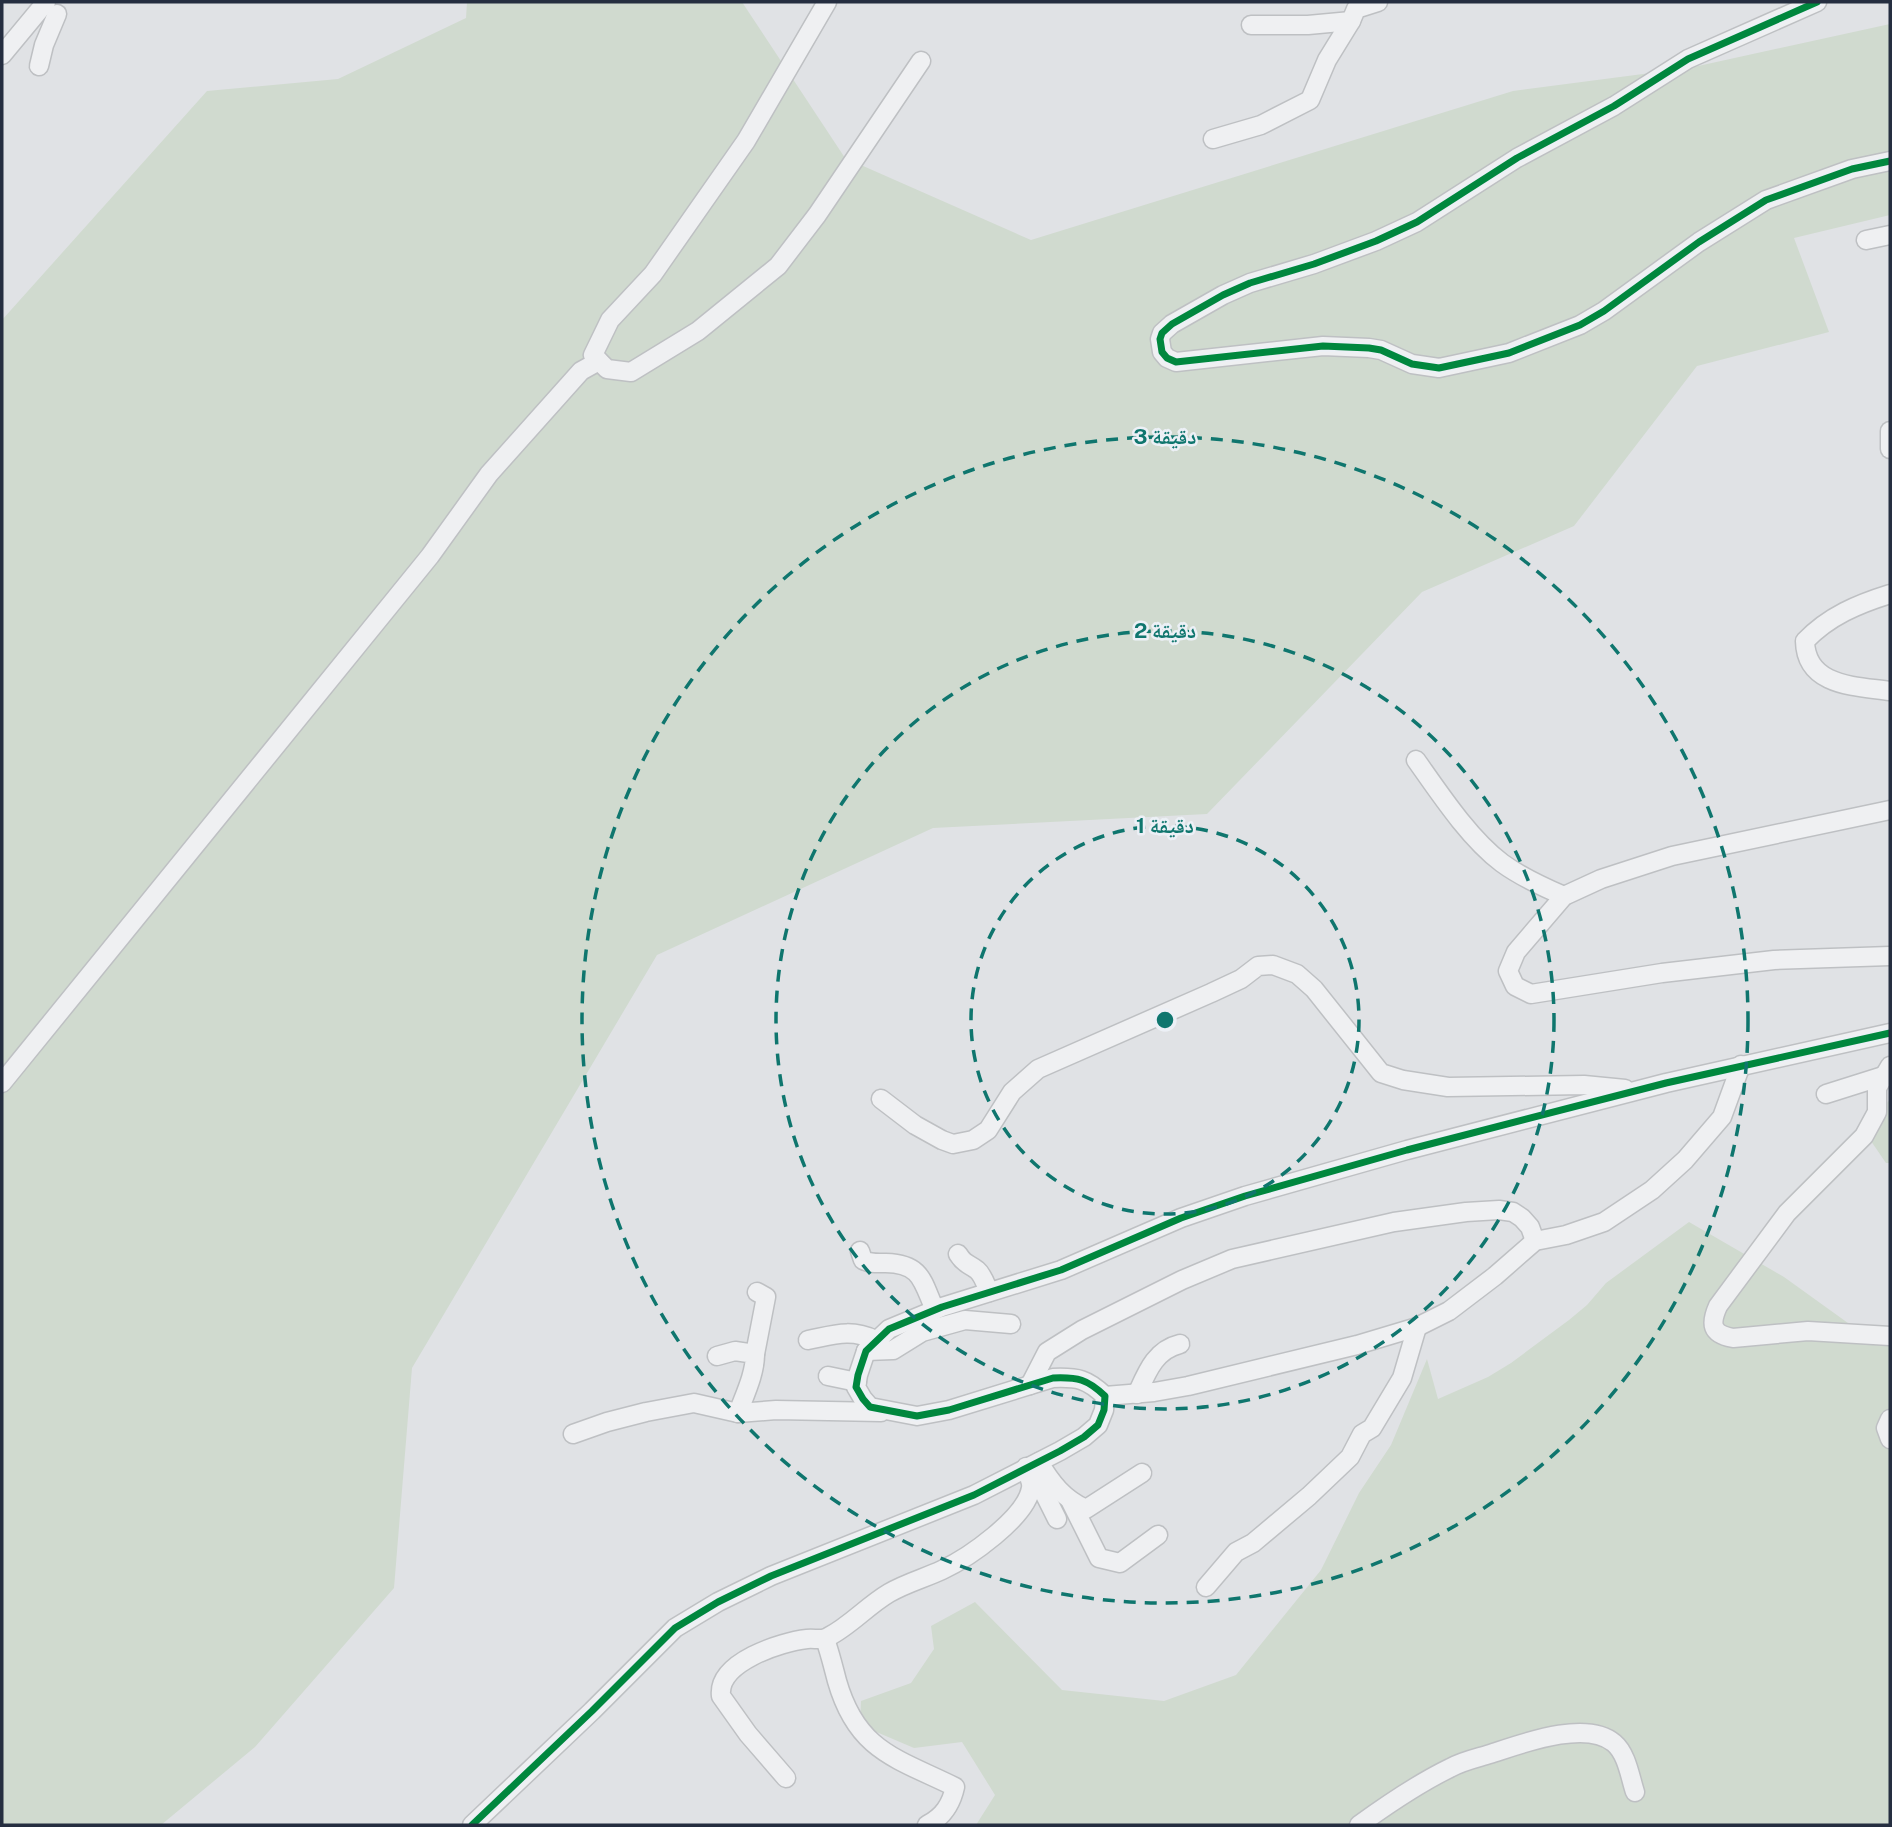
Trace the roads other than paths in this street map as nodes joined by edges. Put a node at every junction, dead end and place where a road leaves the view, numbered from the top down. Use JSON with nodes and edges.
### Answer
{"nodes":[{"id":1,"x":827,"y":2,"type":"edge"},
{"id":2,"x":1378,"y":2,"type":"edge"},
{"id":3,"x":1818,"y":2,"type":"edge"},
{"id":4,"x":52,"y":7,"type":"edge"},
{"id":5,"x":1350,"y":21,"type":"junction"},
{"id":6,"x":1251,"y":25,"type":"dead end"},
{"id":7,"x":2,"y":55,"type":"edge"},
{"id":8,"x":921,"y":61,"type":"dead end"},
{"id":9,"x":40,"y":66,"type":"dead end"},
{"id":10,"x":1213,"y":139,"type":"dead end"},
{"id":11,"x":1890,"y":161,"type":"edge"},
{"id":12,"x":1890,"y":235,"type":"edge"},
{"id":13,"x":1866,"y":240,"type":"dead end"},
{"id":14,"x":599,"y":361,"type":"junction"},
{"id":15,"x":1890,"y":431,"type":"edge"},
{"id":16,"x":1890,"y":449,"type":"edge"},
{"id":17,"x":1890,"y":594,"type":"edge"},
{"id":18,"x":1890,"y":691,"type":"edge"},
{"id":19,"x":1416,"y":760,"type":"dead end"},
{"id":20,"x":1890,"y":810,"type":"edge"},
{"id":21,"x":1564,"y":896,"type":"junction"},
{"id":22,"x":1890,"y":956,"type":"edge"},
{"id":23,"x":1890,"y":1034,"type":"edge"},
{"id":24,"x":1741,"y":1065,"type":"junction"},
{"id":25,"x":1886,"y":1071,"type":"edge"},
{"id":26,"x":2,"y":1083,"type":"edge"},
{"id":27,"x":1639,"y":1091,"type":"junction"},
{"id":28,"x":1826,"y":1094,"type":"dead end"},
{"id":29,"x":881,"y":1099,"type":"dead end"},
{"id":30,"x":1535,"y":1241,"type":"junction"},
{"id":31,"x":860,"y":1251,"type":"dead end"},
{"id":32,"x":958,"y":1254,"type":"dead end"},
{"id":33,"x":757,"y":1292,"type":"dead end"},
{"id":34,"x":989,"y":1292,"type":"junction"},
{"id":35,"x":934,"y":1310,"type":"junction"},
{"id":36,"x":1011,"y":1324,"type":"dead end"},
{"id":37,"x":1417,"y":1327,"type":"junction"},
{"id":38,"x":1890,"y":1336,"type":"edge"},
{"id":39,"x":808,"y":1340,"type":"dead end"},
{"id":40,"x":1180,"y":1344,"type":"dead end"},
{"id":41,"x":871,"y":1346,"type":"junction"},
{"id":42,"x":755,"y":1354,"type":"junction"},
{"id":43,"x":717,"y":1356,"type":"dead end"},
{"id":44,"x":828,"y":1376,"type":"dead end"},
{"id":45,"x":857,"y":1382,"type":"junction"},
{"id":46,"x":1030,"y":1385,"type":"junction"},
{"id":47,"x":1137,"y":1394,"type":"junction"},
{"id":48,"x":1105,"y":1396,"type":"junction"},
{"id":49,"x":895,"y":1412,"type":"junction"},
{"id":50,"x":738,"y":1413,"type":"junction"},
{"id":51,"x":1890,"y":1419,"type":"edge"},
{"id":52,"x":573,"y":1434,"type":"dead end"},
{"id":53,"x":1890,"y":1439,"type":"edge"},
{"id":54,"x":1032,"y":1469,"type":"junction"},
{"id":55,"x":1142,"y":1473,"type":"dead end"},
{"id":56,"x":1071,"y":1502,"type":"junction"},
{"id":57,"x":1057,"y":1519,"type":"dead end"},
{"id":58,"x":1158,"y":1535,"type":"dead end"},
{"id":59,"x":1206,"y":1587,"type":"dead end"},
{"id":60,"x":825,"y":1639,"type":"junction"},
{"id":61,"x":786,"y":1778,"type":"dead end"},
{"id":62,"x":1635,"y":1792,"type":"dead end"},
{"id":63,"x":472,"y":1825,"type":"edge"},
{"id":64,"x":927,"y":1825,"type":"edge"},
{"id":65,"x":1359,"y":1825,"type":"edge"}],
"edges":[{"from":1,"to":14,"type":"street"},
{"from":2,"to":5,"type":"street"},
{"from":3,"to":11,"type":"street"},
{"from":4,"to":7,"type":"street"},
{"from":4,"to":9,"type":"street"},
{"from":5,"to":6,"type":"street"},
{"from":5,"to":10,"type":"street"},
{"from":8,"to":14,"type":"street"},
{"from":12,"to":13,"type":"street"},
{"from":14,"to":26,"type":"street"},
{"from":15,"to":16,"type":"street"},
{"from":17,"to":18,"type":"street"},
{"from":19,"to":21,"type":"street"},
{"from":20,"to":21,"type":"street"},
{"from":21,"to":22,"type":"street"},
{"from":23,"to":24,"type":"street"},
{"from":24,"to":27,"type":"street"},
{"from":24,"to":30,"type":"street"},
{"from":25,"to":28,"type":"street"},
{"from":25,"to":38,"type":"street"},
{"from":27,"to":29,"type":"street"},
{"from":27,"to":34,"type":"street"},
{"from":30,"to":37,"type":"street"},
{"from":30,"to":46,"type":"street"},
{"from":31,"to":35,"type":"street"},
{"from":32,"to":34,"type":"street"},
{"from":33,"to":42,"type":"street"},
{"from":34,"to":35,"type":"street"},
{"from":35,"to":41,"type":"street"},
{"from":36,"to":41,"type":"street"},
{"from":37,"to":47,"type":"street"},
{"from":37,"to":59,"type":"street"},
{"from":39,"to":41,"type":"street"},
{"from":40,"to":47,"type":"street"},
{"from":41,"to":45,"type":"street"},
{"from":42,"to":43,"type":"street"},
{"from":42,"to":50,"type":"street"},
{"from":44,"to":45,"type":"street"},
{"from":45,"to":49,"type":"street"},
{"from":46,"to":48,"type":"street"},
{"from":46,"to":49,"type":"street"},
{"from":47,"to":48,"type":"street"},
{"from":48,"to":54,"type":"street"},
{"from":49,"to":50,"type":"street"},
{"from":50,"to":52,"type":"street"},
{"from":51,"to":53,"type":"street"},
{"from":54,"to":56,"type":"street"},
{"from":54,"to":57,"type":"street"},
{"from":54,"to":60,"type":"street"},
{"from":54,"to":63,"type":"street"},
{"from":55,"to":56,"type":"street"},
{"from":56,"to":58,"type":"street"},
{"from":60,"to":61,"type":"street"},
{"from":60,"to":64,"type":"street"},
{"from":62,"to":65,"type":"street"}]}
